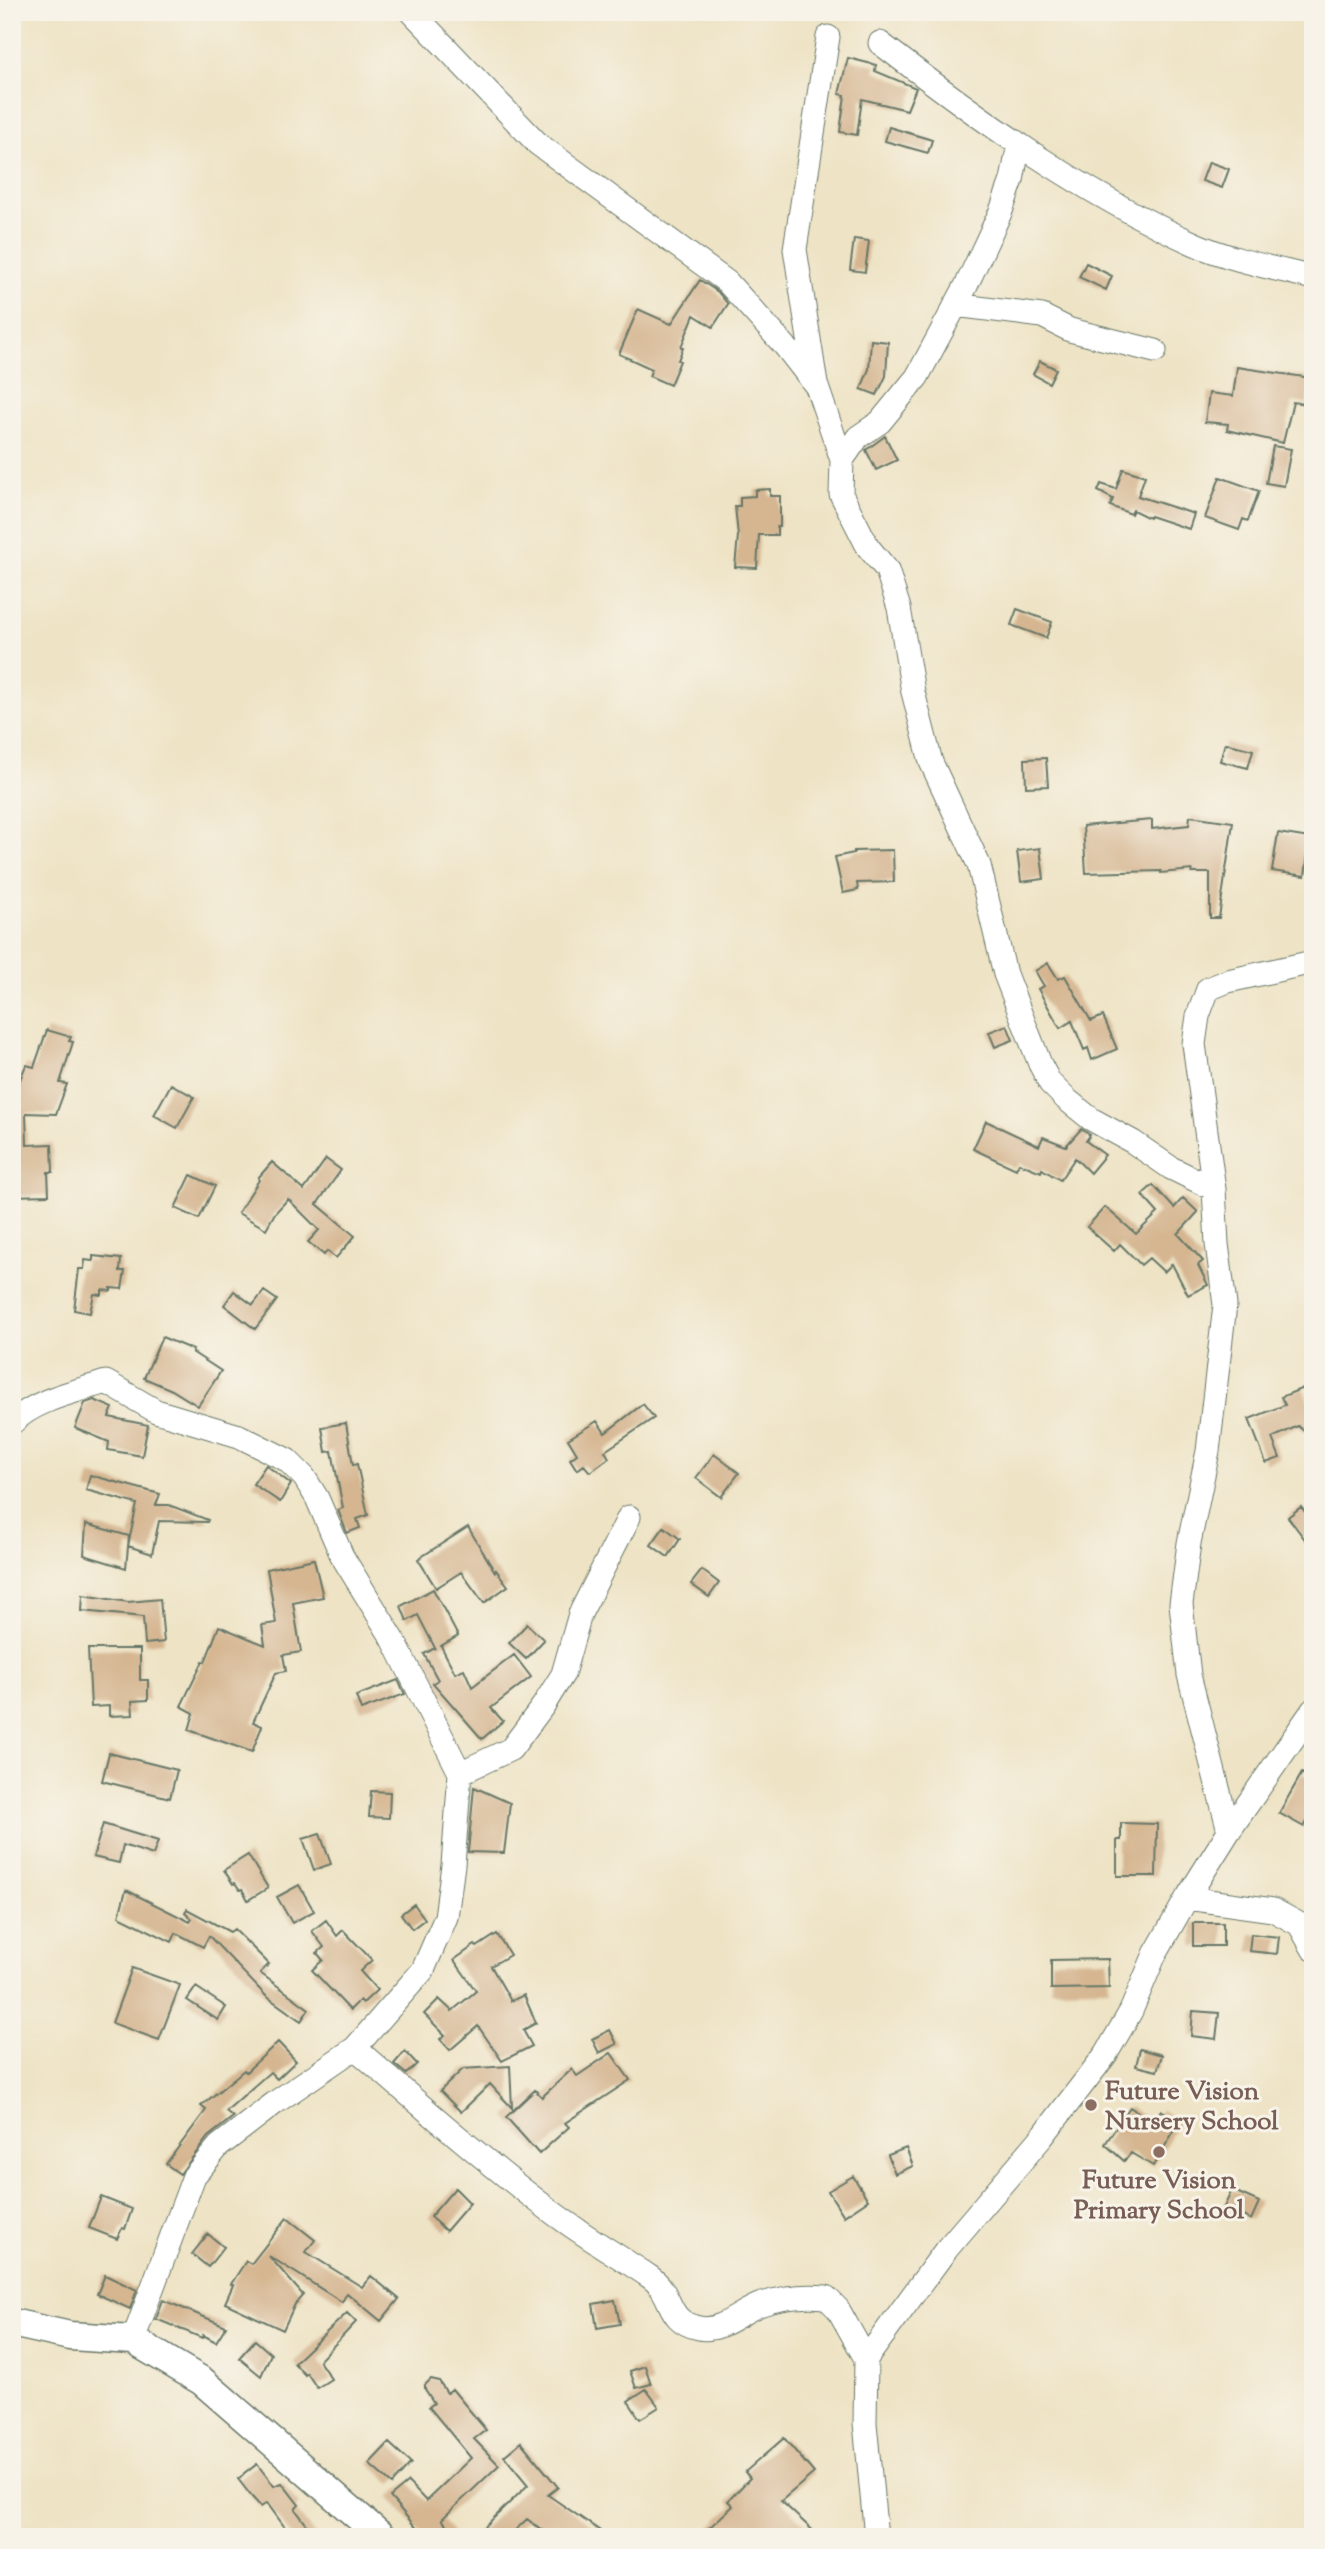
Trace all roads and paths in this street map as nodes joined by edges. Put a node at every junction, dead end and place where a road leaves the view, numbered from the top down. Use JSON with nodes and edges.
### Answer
{"nodes":[{"id":1,"x":412,"y":12,"type":"edge"},
{"id":2,"x":828,"y":37,"type":"dead end"},
{"id":3,"x":880,"y":43,"type":"dead end"},
{"id":4,"x":1019,"y":144,"type":"junction"},
{"id":5,"x":1313,"y":278,"type":"edge"},
{"id":6,"x":955,"y":305,"type":"junction"},
{"id":7,"x":1155,"y":351,"type":"dead end"},
{"id":8,"x":817,"y":387,"type":"junction"},
{"id":9,"x":842,"y":460,"type":"junction"},
{"id":10,"x":1313,"y":962,"type":"edge"},
{"id":11,"x":1214,"y":1189,"type":"junction"},
{"id":12,"x":12,"y":1423,"type":"edge"},
{"id":13,"x":629,"y":1517,"type":"dead end"},
{"id":14,"x":1313,"y":1710,"type":"edge"},
{"id":15,"x":460,"y":1773,"type":"junction"},
{"id":16,"x":1229,"y":1831,"type":"junction"},
{"id":17,"x":1187,"y":1898,"type":"junction"},
{"id":18,"x":1313,"y":1949,"type":"edge"},
{"id":19,"x":355,"y":2048,"type":"junction"},
{"id":20,"x":12,"y":2323,"type":"edge"},
{"id":21,"x":133,"y":2340,"type":"junction"},
{"id":22,"x":866,"y":2359,"type":"junction"},
{"id":23,"x":382,"y":2537,"type":"edge"},
{"id":24,"x":876,"y":2537,"type":"edge"}],
"edges":[{"from":1,"to":8,"type":"street"},
{"from":2,"to":8,"type":"street"},
{"from":3,"to":4,"type":"street"},
{"from":4,"to":5,"type":"street"},
{"from":4,"to":6,"type":"street"},
{"from":6,"to":7,"type":"street"},
{"from":6,"to":9,"type":"street"},
{"from":8,"to":9,"type":"street"},
{"from":9,"to":11,"type":"street"},
{"from":10,"to":11,"type":"street"},
{"from":11,"to":16,"type":"street"},
{"from":12,"to":15,"type":"street"},
{"from":13,"to":15,"type":"street"},
{"from":14,"to":16,"type":"street"},
{"from":15,"to":19,"type":"street"},
{"from":16,"to":17,"type":"street"},
{"from":17,"to":18,"type":"street"},
{"from":17,"to":22,"type":"street"},
{"from":19,"to":21,"type":"street"},
{"from":19,"to":22,"type":"street"},
{"from":20,"to":21,"type":"street"},
{"from":21,"to":23,"type":"street"},
{"from":22,"to":24,"type":"street"}]}
